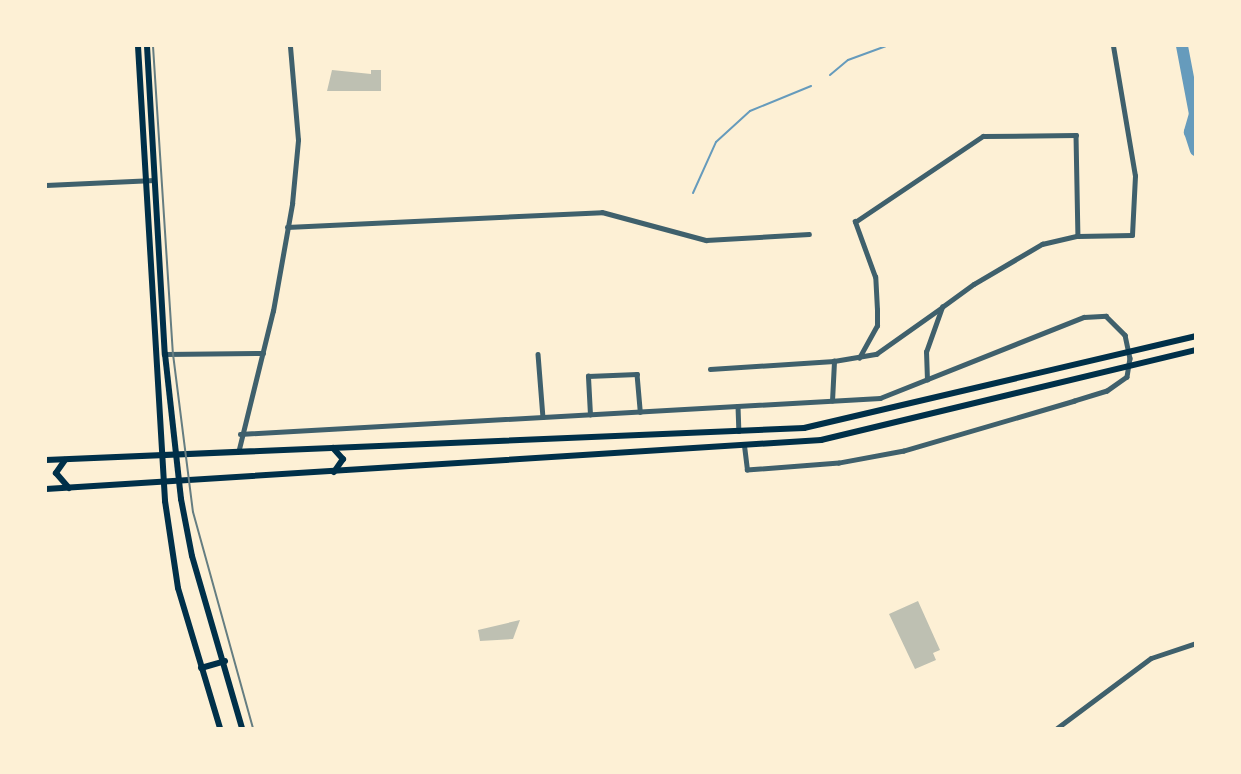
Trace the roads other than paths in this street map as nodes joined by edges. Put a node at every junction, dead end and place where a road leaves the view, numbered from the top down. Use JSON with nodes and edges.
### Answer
{"nodes":[{"id":1,"x":138,"y":46,"type":"edge"},
{"id":2,"x":147,"y":46,"type":"edge"},
{"id":3,"x":290,"y":46,"type":"edge"},
{"id":4,"x":1113,"y":46,"type":"edge"},
{"id":5,"x":154,"y":180,"type":"junction"},
{"id":6,"x":145,"y":181,"type":"junction"},
{"id":7,"x":46,"y":186,"type":"edge"},
{"id":8,"x":287,"y":227,"type":"junction"},
{"id":9,"x":808,"y":234,"type":"dead end"},
{"id":10,"x":1078,"y":236,"type":"junction"},
{"id":11,"x":942,"y":307,"type":"junction"},
{"id":12,"x":1195,"y":336,"type":"edge"},
{"id":13,"x":1195,"y":350,"type":"edge"},
{"id":14,"x":263,"y":353,"type":"junction"},
{"id":15,"x":165,"y":354,"type":"junction"},
{"id":16,"x":538,"y":354,"type":"dead end"},
{"id":17,"x":859,"y":358,"type":"junction"},
{"id":18,"x":834,"y":361,"type":"junction"},
{"id":19,"x":710,"y":369,"type":"dead end"},
{"id":20,"x":927,"y":380,"type":"junction"},
{"id":21,"x":832,"y":401,"type":"junction"},
{"id":22,"x":738,"y":406,"type":"junction"},
{"id":23,"x":640,"y":412,"type":"junction"},
{"id":24,"x":590,"y":415,"type":"junction"},
{"id":25,"x":543,"y":417,"type":"junction"},
{"id":26,"x":738,"y":431,"type":"junction"},
{"id":27,"x":240,"y":434,"type":"junction"},
{"id":28,"x":333,"y":447,"type":"junction"},
{"id":29,"x":744,"y":447,"type":"junction"},
{"id":30,"x":239,"y":449,"type":"junction"},
{"id":31,"x":176,"y":454,"type":"junction"},
{"id":32,"x":162,"y":456,"type":"junction"},
{"id":33,"x":66,"y":459,"type":"junction"},
{"id":34,"x":46,"y":460,"type":"edge"},
{"id":35,"x":334,"y":472,"type":"junction"},
{"id":36,"x":178,"y":482,"type":"junction"},
{"id":37,"x":164,"y":483,"type":"junction"},
{"id":38,"x":69,"y":488,"type":"junction"},
{"id":39,"x":46,"y":489,"type":"edge"},
{"id":40,"x":1195,"y":643,"type":"edge"},
{"id":41,"x":225,"y":662,"type":"junction"},
{"id":42,"x":201,"y":668,"type":"junction"},
{"id":43,"x":220,"y":729,"type":"edge"},
{"id":44,"x":243,"y":729,"type":"edge"},
{"id":45,"x":1057,"y":729,"type":"edge"}],
"edges":[{"from":1,"to":6,"type":"main road"},
{"from":2,"to":5,"type":"main road"},
{"from":3,"to":8,"type":"street"},
{"from":4,"to":10,"type":"street"},
{"from":5,"to":6,"type":"street"},
{"from":5,"to":15,"type":"main road"},
{"from":6,"to":7,"type":"street"},
{"from":6,"to":32,"type":"main road"},
{"from":8,"to":9,"type":"street"},
{"from":8,"to":14,"type":"street"},
{"from":10,"to":11,"type":"street"},
{"from":10,"to":17,"type":"street"},
{"from":11,"to":17,"type":"street"},
{"from":11,"to":20,"type":"street"},
{"from":12,"to":26,"type":"main road"},
{"from":13,"to":29,"type":"main road"},
{"from":14,"to":15,"type":"street"},
{"from":14,"to":27,"type":"street"},
{"from":15,"to":31,"type":"main road"},
{"from":16,"to":25,"type":"street"},
{"from":17,"to":18,"type":"street"},
{"from":18,"to":19,"type":"street"},
{"from":18,"to":21,"type":"street"},
{"from":20,"to":21,"type":"street"},
{"from":20,"to":29,"type":"street"},
{"from":21,"to":22,"type":"street"},
{"from":22,"to":23,"type":"street"},
{"from":22,"to":26,"type":"street"},
{"from":23,"to":24,"type":"street"},
{"from":23,"to":24,"type":"street"},
{"from":24,"to":25,"type":"street"},
{"from":25,"to":27,"type":"street"},
{"from":26,"to":28,"type":"main road"},
{"from":27,"to":30,"type":"street"},
{"from":28,"to":30,"type":"main road"},
{"from":28,"to":35,"type":"main road"},
{"from":29,"to":35,"type":"main road"},
{"from":30,"to":31,"type":"main road"},
{"from":31,"to":32,"type":"main road"},
{"from":31,"to":36,"type":"main road"},
{"from":32,"to":33,"type":"main road"},
{"from":32,"to":37,"type":"main road"},
{"from":33,"to":34,"type":"main road"},
{"from":33,"to":38,"type":"main road"},
{"from":35,"to":36,"type":"main road"},
{"from":36,"to":37,"type":"main road"},
{"from":36,"to":41,"type":"main road"},
{"from":37,"to":38,"type":"main road"},
{"from":37,"to":42,"type":"main road"},
{"from":38,"to":39,"type":"main road"},
{"from":40,"to":45,"type":"street"},
{"from":41,"to":42,"type":"main road"},
{"from":41,"to":44,"type":"main road"},
{"from":42,"to":43,"type":"main road"}]}
